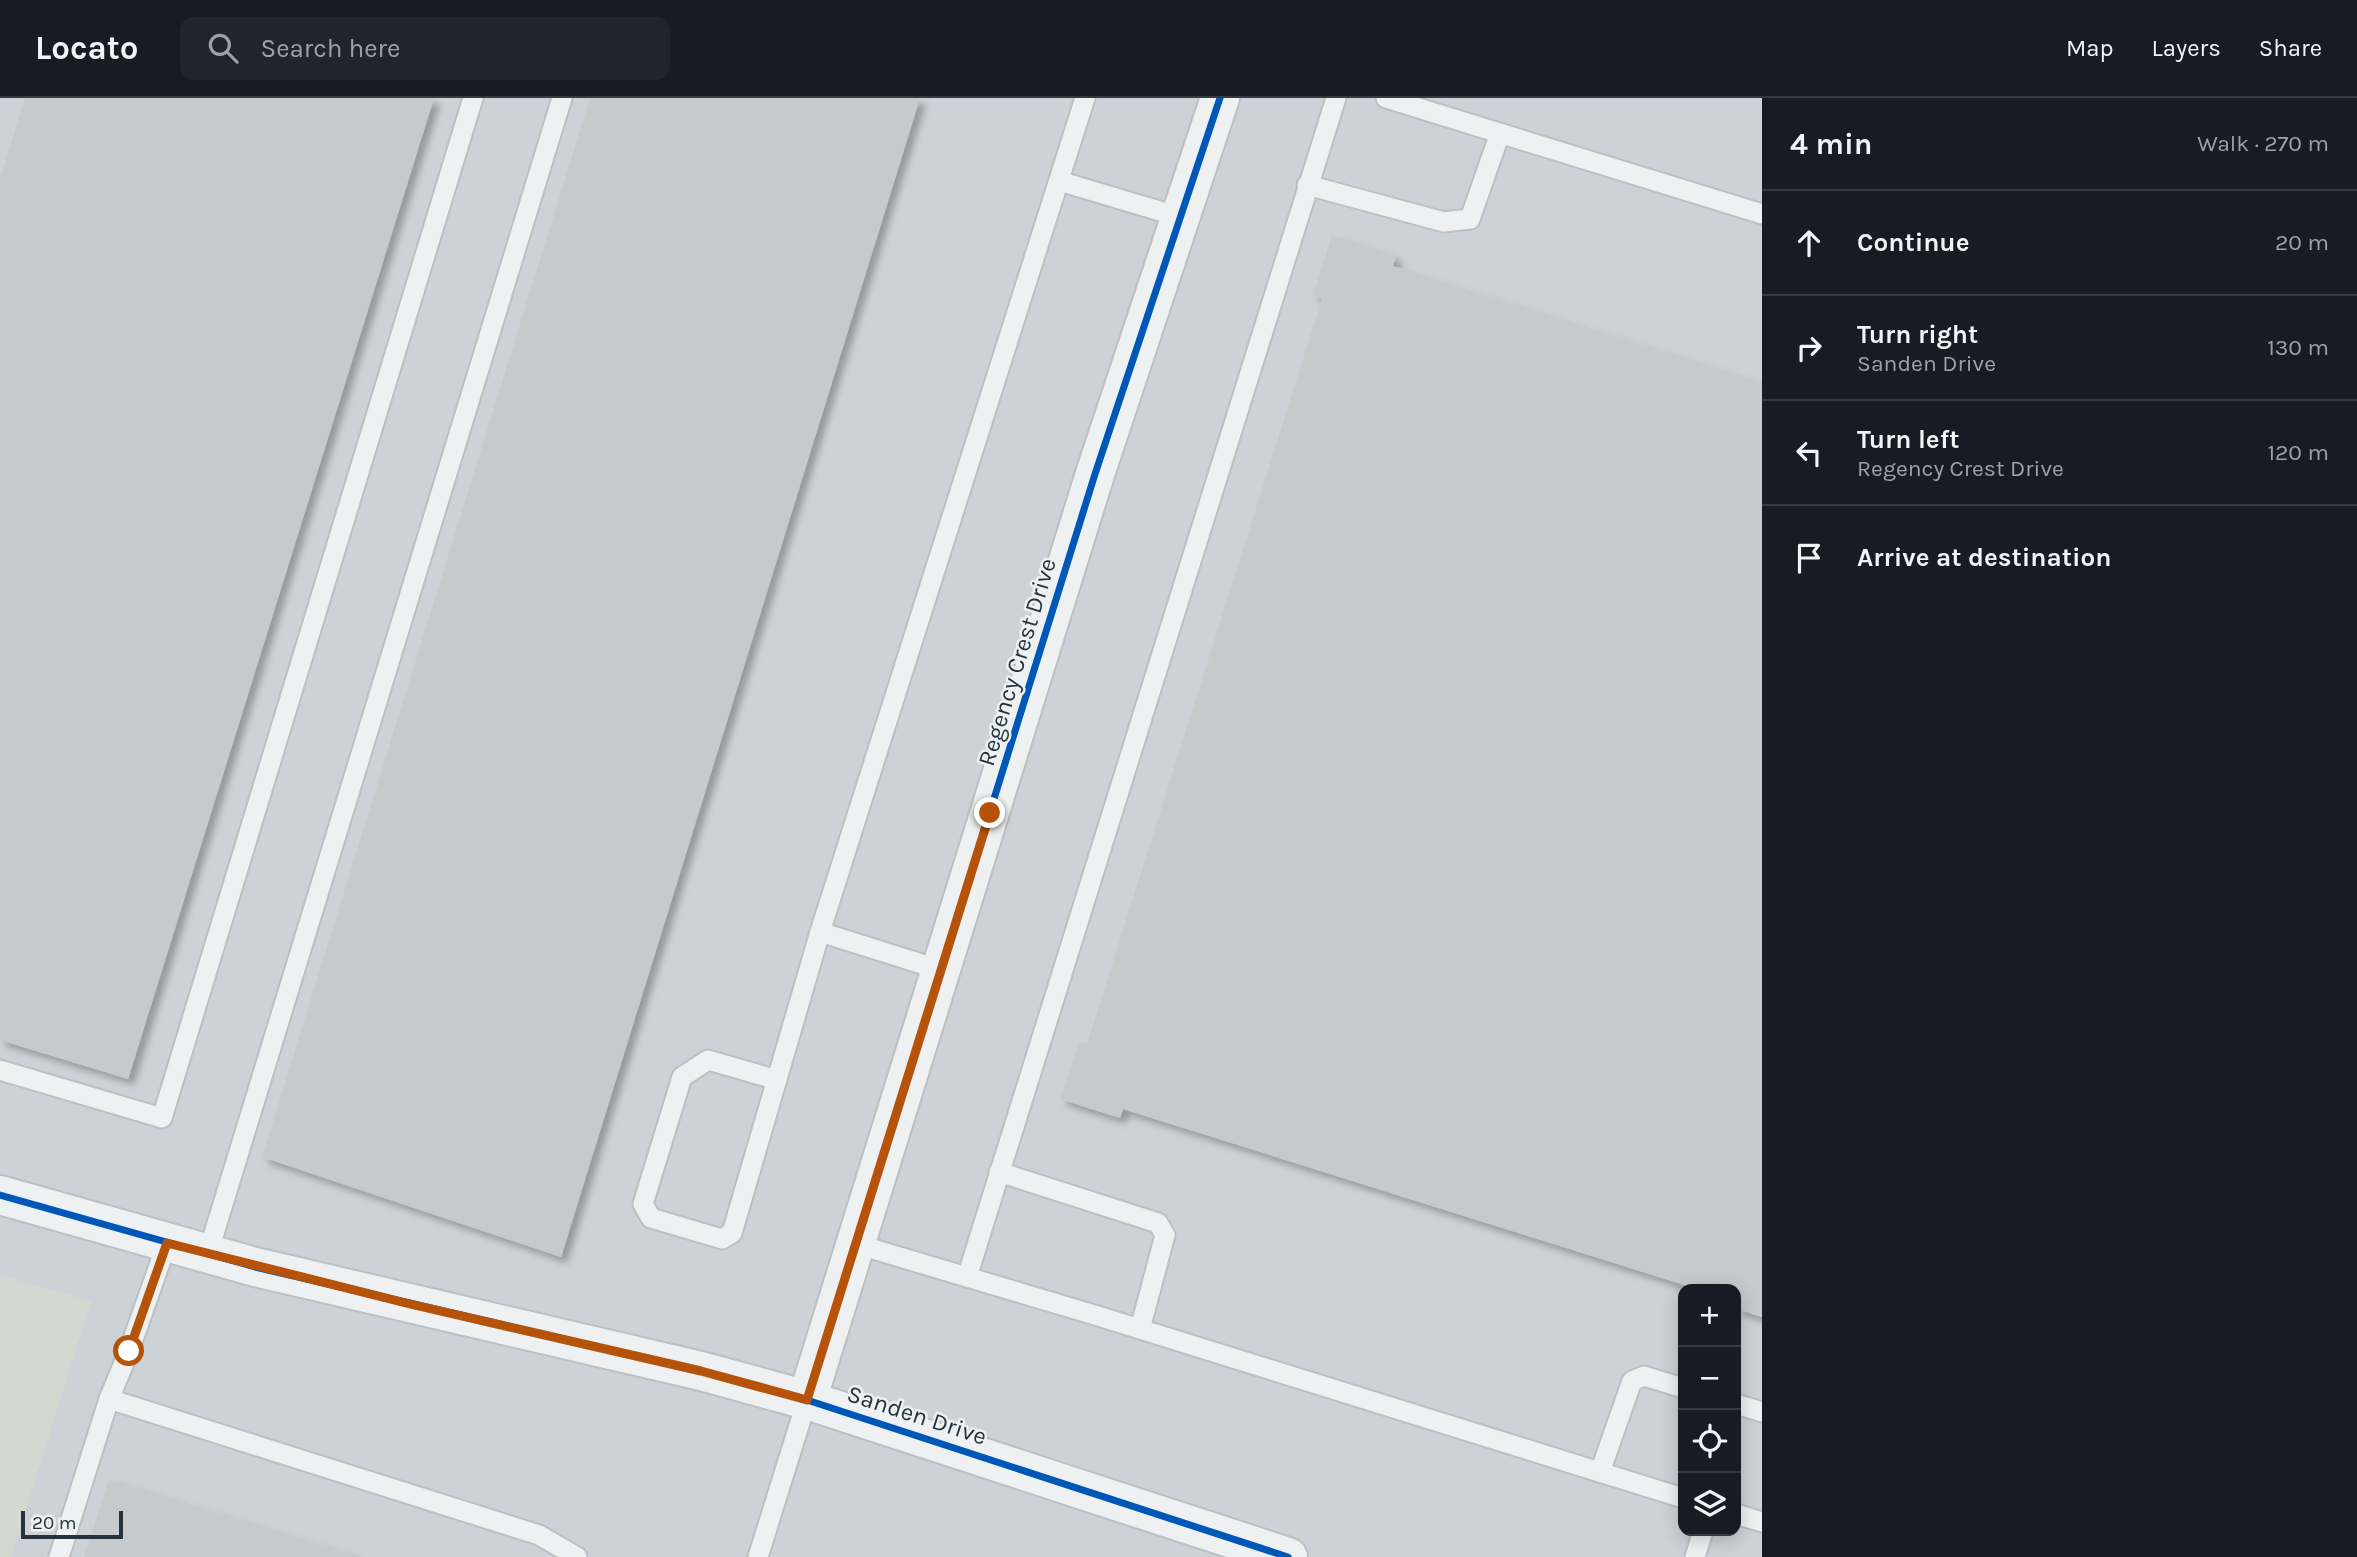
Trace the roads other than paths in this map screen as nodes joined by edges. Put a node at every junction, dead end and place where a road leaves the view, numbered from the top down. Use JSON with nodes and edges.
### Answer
{"nodes":[{"id":1,"x":473,"y":98,"type":"edge"},
{"id":2,"x":562,"y":98,"type":"edge"},
{"id":3,"x":1086,"y":98,"type":"edge"},
{"id":4,"x":1220,"y":98,"type":"edge"},
{"id":5,"x":1336,"y":98,"type":"edge"},
{"id":6,"x":1386,"y":98,"type":"edge"},
{"id":7,"x":1500,"y":133,"type":"junction"},
{"id":8,"x":1059,"y":181,"type":"junction"},
{"id":9,"x":1307,"y":185,"type":"junction"},
{"id":10,"x":1762,"y":214,"type":"edge"},
{"id":11,"x":1180,"y":217,"type":"junction"},
{"id":12,"x":820,"y":932,"type":"junction"},
{"id":13,"x":941,"y":970,"type":"junction"},
{"id":14,"x":0,"y":1070,"type":"edge"},
{"id":15,"x":777,"y":1080,"type":"junction"},
{"id":16,"x":999,"y":1172,"type":"junction"},
{"id":17,"x":0,"y":1195,"type":"edge"},
{"id":18,"x":167,"y":1243,"type":"junction"},
{"id":19,"x":856,"y":1244,"type":"junction"},
{"id":20,"x":208,"y":1253,"type":"junction"},
{"id":21,"x":967,"y":1277,"type":"junction"},
{"id":22,"x":1140,"y":1329,"type":"junction"},
{"id":23,"x":1678,"y":1386,"type":"edge"},
{"id":24,"x":109,"y":1399,"type":"junction"},
{"id":25,"x":807,"y":1400,"type":"junction"},
{"id":26,"x":1741,"y":1406,"type":"edge"},
{"id":27,"x":1762,"y":1412,"type":"edge"},
{"id":28,"x":1600,"y":1472,"type":"junction"},
{"id":29,"x":1678,"y":1496,"type":"edge"},
{"id":30,"x":1741,"y":1516,"type":"edge"},
{"id":31,"x":1762,"y":1522,"type":"edge"},
{"id":32,"x":1701,"y":1536,"type":"edge"},
{"id":33,"x":59,"y":1557,"type":"edge"},
{"id":34,"x":577,"y":1557,"type":"edge"},
{"id":35,"x":759,"y":1557,"type":"edge"},
{"id":36,"x":1288,"y":1557,"type":"edge"},
{"id":37,"x":1695,"y":1557,"type":"edge"}],
"edges":[{"from":1,"to":14,"type":"lane"},
{"from":2,"to":20,"type":"lane"},
{"from":3,"to":8,"type":"lane"},
{"from":4,"to":11,"type":"street","name":"Regency Crest Drive"},
{"from":5,"to":9,"type":"lane"},
{"from":6,"to":7,"type":"lane"},
{"from":7,"to":9,"type":"lane"},
{"from":7,"to":10,"type":"lane"},
{"from":8,"to":11,"type":"lane"},
{"from":8,"to":12,"type":"lane"},
{"from":9,"to":16,"type":"lane"},
{"from":11,"to":13,"type":"street","name":"Regency Crest Drive"},
{"from":12,"to":13,"type":"lane"},
{"from":12,"to":15,"type":"lane"},
{"from":13,"to":19,"type":"street","name":"Regency Crest Drive"},
{"from":15,"to":15,"type":"lane"},
{"from":16,"to":21,"type":"lane"},
{"from":16,"to":22,"type":"lane"},
{"from":17,"to":18,"type":"street","name":"Sanden Drive"},
{"from":18,"to":20,"type":"street","name":"Sanden Drive"},
{"from":18,"to":24,"type":"lane"},
{"from":19,"to":21,"type":"lane"},
{"from":19,"to":25,"type":"street","name":"Regency Crest Drive"},
{"from":20,"to":25,"type":"street","name":"Sanden Drive"},
{"from":21,"to":22,"type":"lane"},
{"from":22,"to":28,"type":"lane"},
{"from":23,"to":28,"type":"lane"},
{"from":24,"to":33,"type":"lane"},
{"from":24,"to":34,"type":"lane"},
{"from":25,"to":35,"type":"lane"},
{"from":25,"to":36,"type":"street","name":"Sanden Drive"},
{"from":26,"to":27,"type":"lane"},
{"from":28,"to":29,"type":"lane"},
{"from":30,"to":31,"type":"lane"},
{"from":32,"to":37,"type":"lane"}]}
